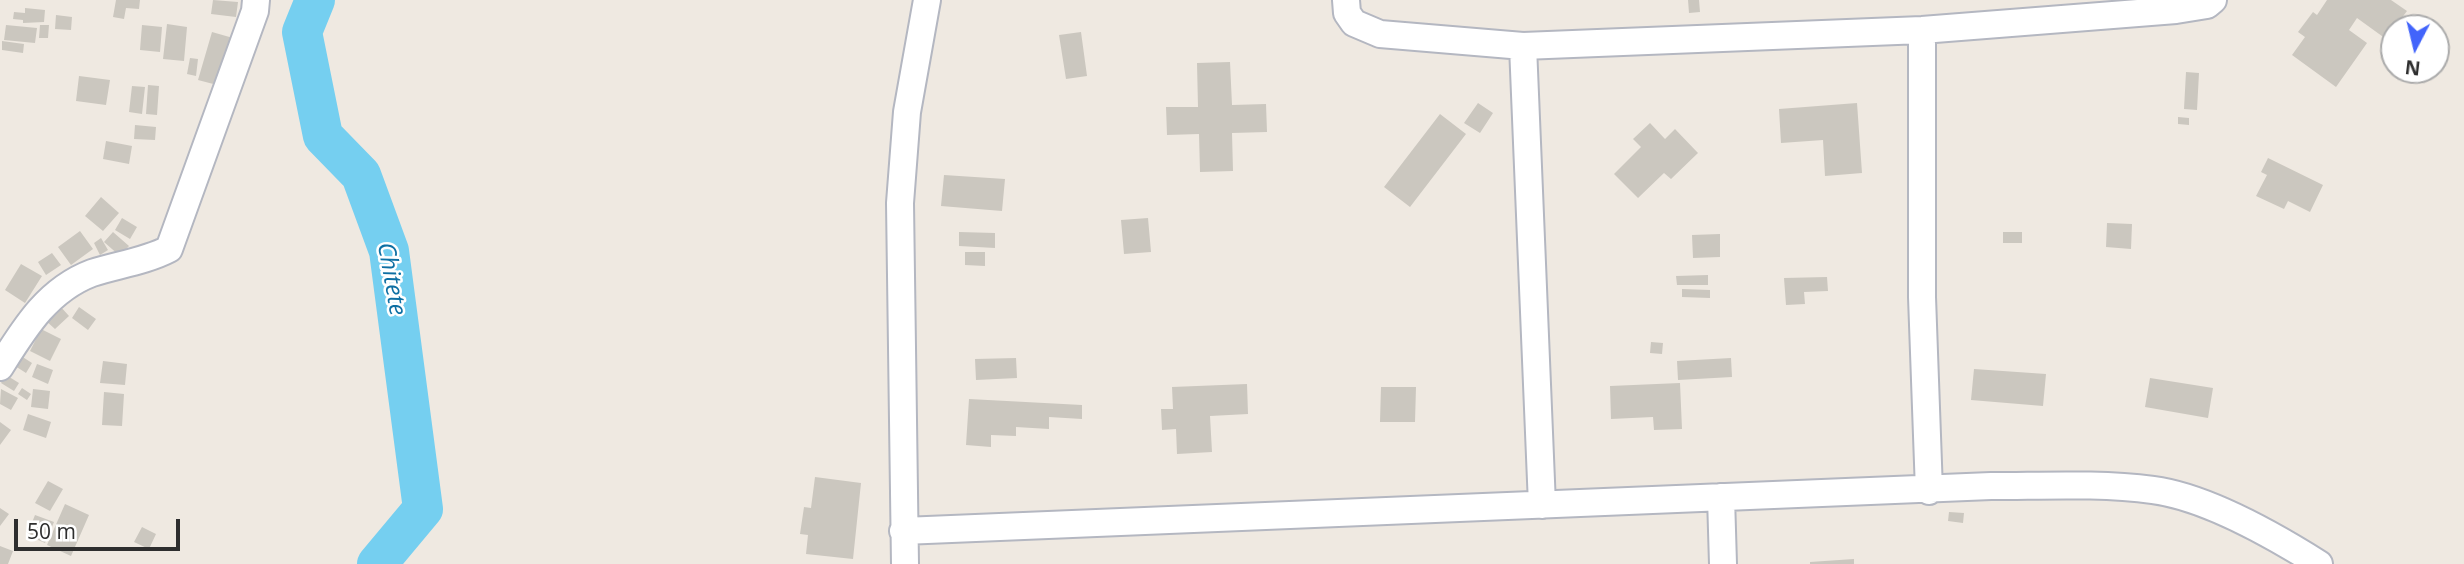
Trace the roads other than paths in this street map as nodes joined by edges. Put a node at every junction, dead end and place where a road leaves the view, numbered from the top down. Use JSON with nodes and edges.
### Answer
{"nodes":[{"id":1,"x":256,"y":0,"type":"edge"},
{"id":2,"x":927,"y":0,"type":"edge"},
{"id":3,"x":1346,"y":0,"type":"edge"},
{"id":4,"x":2213,"y":0,"type":"edge"},
{"id":5,"x":1922,"y":30,"type":"junction"},
{"id":6,"x":1523,"y":46,"type":"junction"},
{"id":7,"x":0,"y":368,"type":"edge"},
{"id":8,"x":1929,"y":491,"type":"junction"},
{"id":9,"x":1721,"y":497,"type":"junction"},
{"id":10,"x":1542,"y":505,"type":"junction"},
{"id":11,"x":904,"y":531,"type":"junction"},
{"id":12,"x":905,"y":564,"type":"edge"},
{"id":13,"x":1723,"y":564,"type":"edge"},
{"id":14,"x":2319,"y":564,"type":"edge"}],
"edges":[{"from":1,"to":7,"type":"street"},
{"from":2,"to":11,"type":"street"},
{"from":3,"to":6,"type":"street"},
{"from":4,"to":5,"type":"street"},
{"from":5,"to":6,"type":"street"},
{"from":5,"to":8,"type":"street"},
{"from":6,"to":10,"type":"street"},
{"from":8,"to":9,"type":"street"},
{"from":8,"to":14,"type":"street"},
{"from":9,"to":10,"type":"street"},
{"from":9,"to":13,"type":"street"},
{"from":10,"to":11,"type":"street"},
{"from":11,"to":12,"type":"street"}]}
